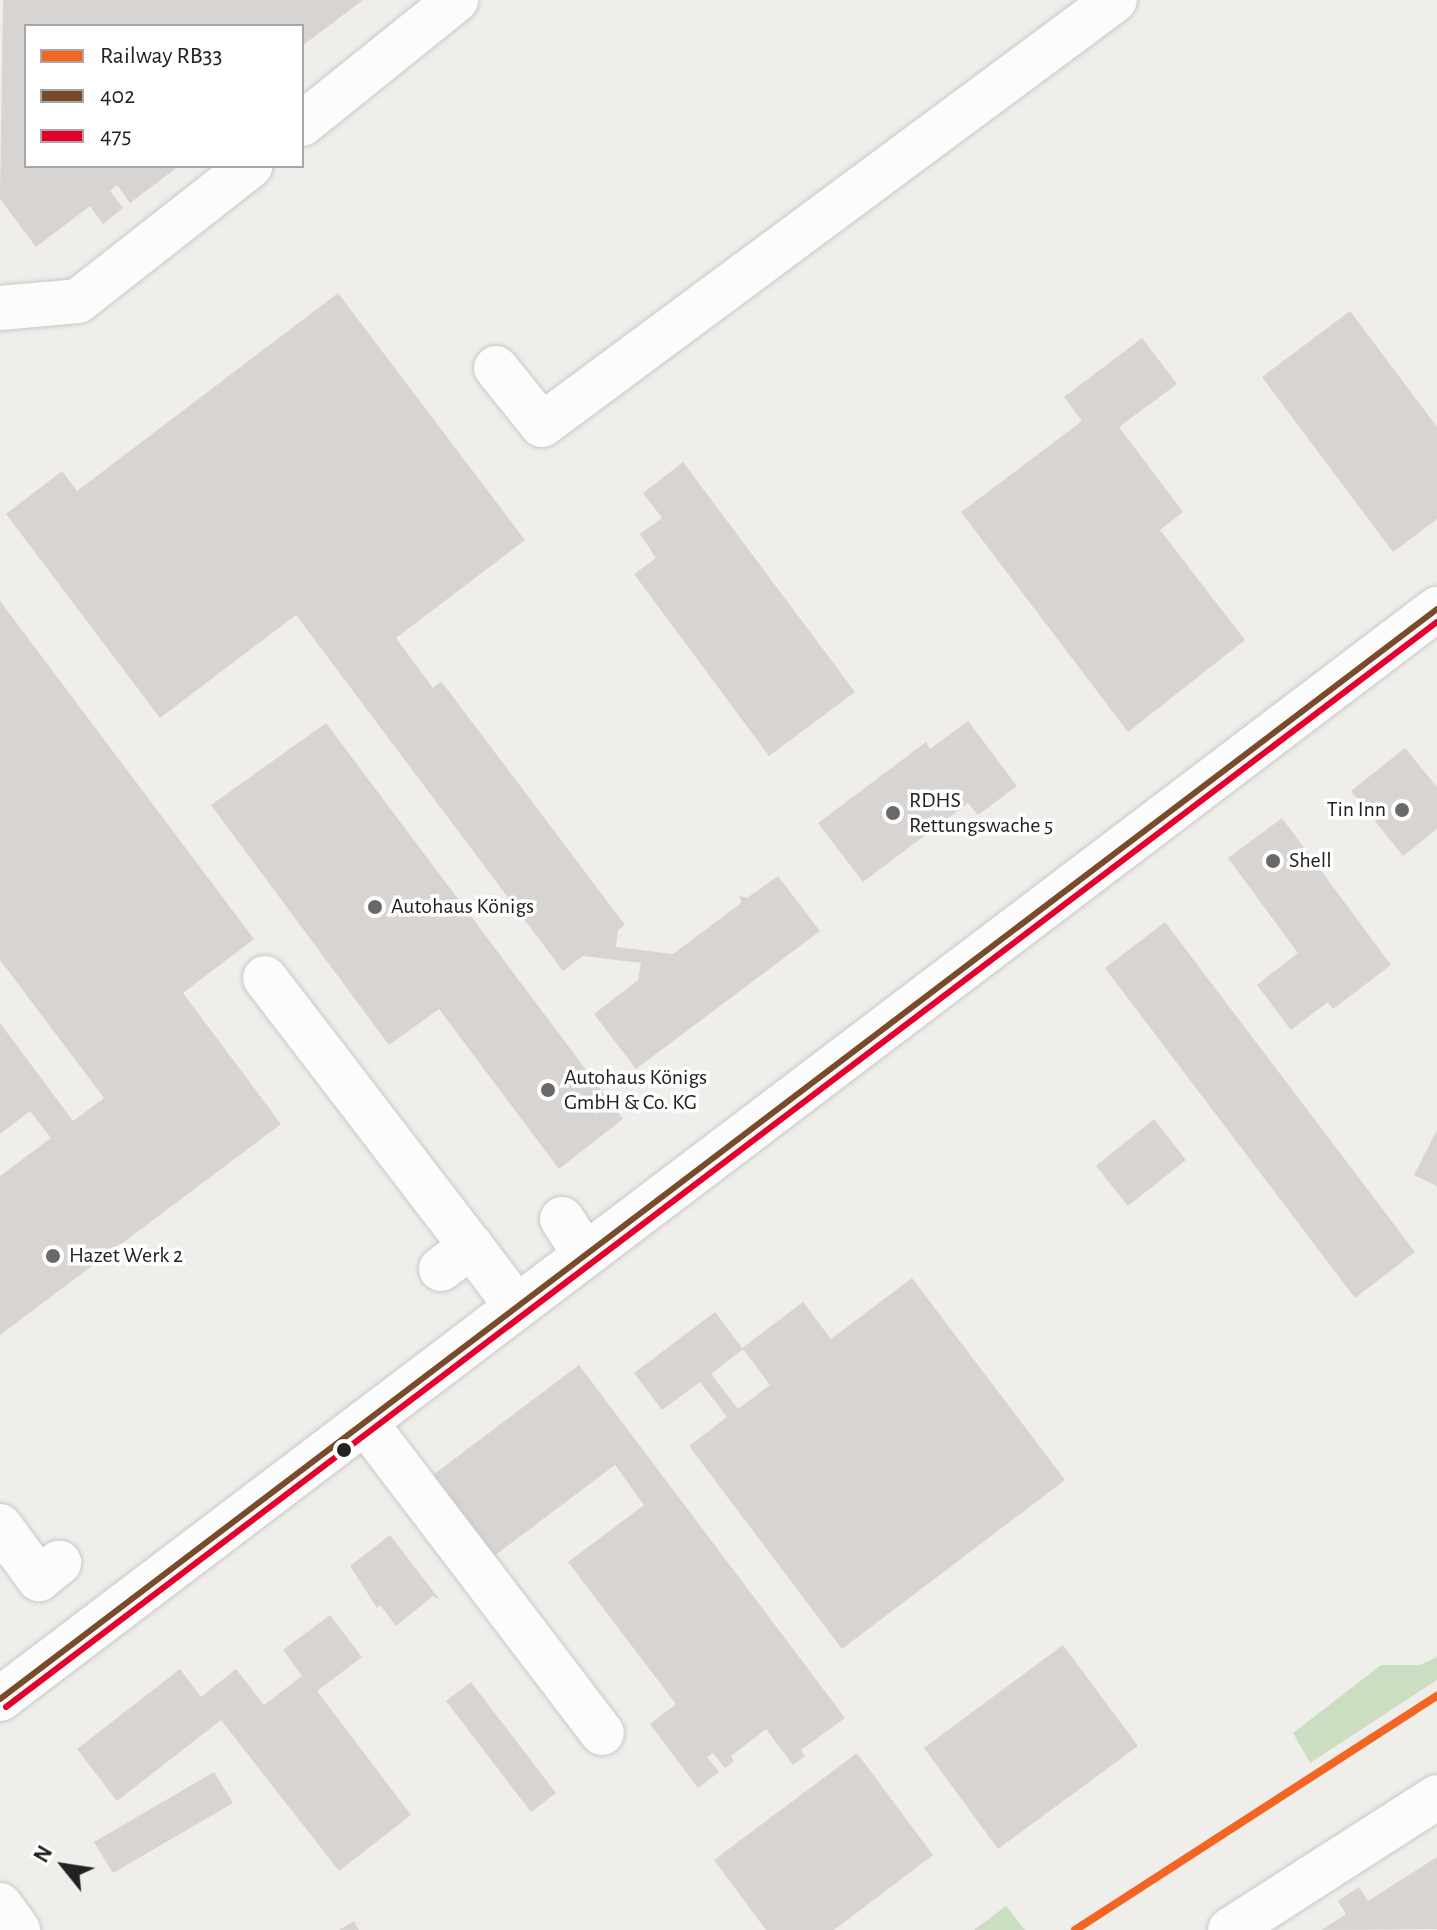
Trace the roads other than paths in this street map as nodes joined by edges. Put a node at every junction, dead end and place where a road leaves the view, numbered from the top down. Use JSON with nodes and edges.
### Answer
{"nodes":[{"id":1,"x":456,"y":0,"type":"edge"},
{"id":2,"x":1115,"y":0,"type":"edge"},
{"id":3,"x":304,"y":122,"type":"edge"},
{"id":4,"x":247,"y":168,"type":"edge"},
{"id":5,"x":0,"y":308,"type":"edge"},
{"id":6,"x":496,"y":368,"type":"dead end"},
{"id":7,"x":1437,"y":609,"type":"edge"},
{"id":8,"x":265,"y":978,"type":"dead end"},
{"id":9,"x":562,"y":1219,"type":"dead end"},
{"id":10,"x":585,"y":1255,"type":"junction"},
{"id":11,"x":517,"y":1307,"type":"junction"},
{"id":12,"x":365,"y":1422,"type":"junction"},
{"id":13,"x":0,"y":1526,"type":"edge"},
{"id":14,"x":59,"y":1563,"type":"dead end"},
{"id":15,"x":0,"y":1699,"type":"edge"},
{"id":16,"x":602,"y":1733,"type":"dead end"},
{"id":17,"x":1437,"y":1797,"type":"edge"},
{"id":18,"x":0,"y":1905,"type":"edge"},
{"id":19,"x":18,"y":1930,"type":"edge"},
{"id":20,"x":1230,"y":1930,"type":"edge"}],
"edges":[{"from":1,"to":3,"type":"street"},
{"from":2,"to":6,"type":"street"},
{"from":4,"to":5,"type":"street"},
{"from":7,"to":10,"type":"street"},
{"from":8,"to":11,"type":"street"},
{"from":9,"to":10,"type":"street"},
{"from":10,"to":11,"type":"street"},
{"from":11,"to":12,"type":"street"},
{"from":12,"to":15,"type":"street"},
{"from":12,"to":16,"type":"street"},
{"from":13,"to":14,"type":"street"},
{"from":17,"to":20,"type":"street"},
{"from":18,"to":19,"type":"street"}]}
